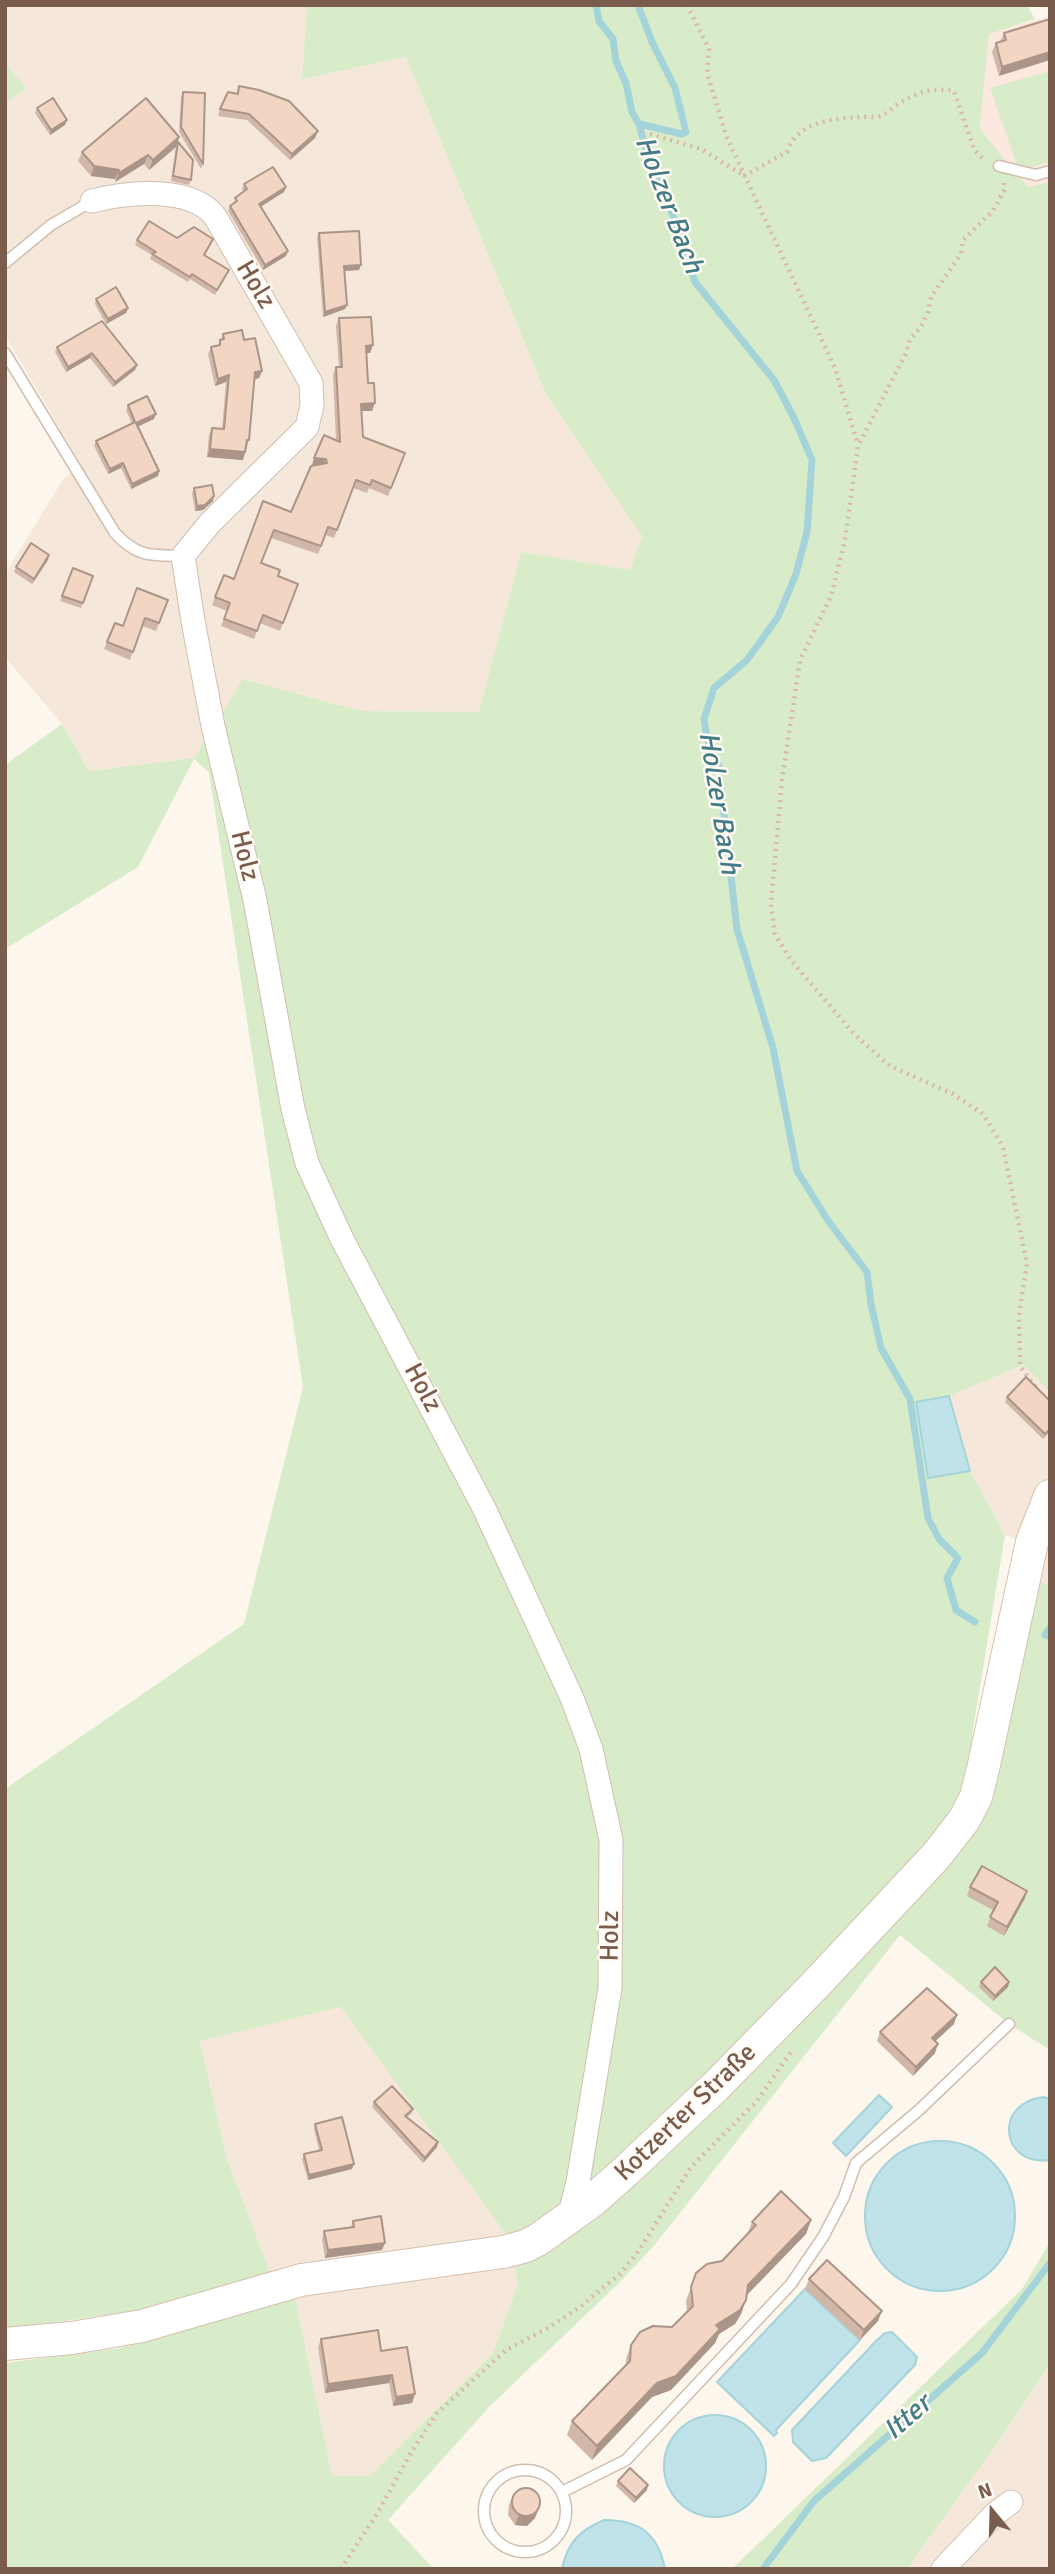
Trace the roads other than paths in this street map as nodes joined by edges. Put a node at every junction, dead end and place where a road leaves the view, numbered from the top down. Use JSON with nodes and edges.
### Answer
{"nodes":[{"id":1,"x":999,"y":166,"type":"road end"},
{"id":2,"x":1050,"y":171,"type":"edge"},
{"id":3,"x":92,"y":201,"type":"joint"},
{"id":4,"x":5,"y":263,"type":"edge"},
{"id":5,"x":5,"y":353,"type":"edge"},
{"id":6,"x":183,"y":556,"type":"junction"},
{"id":7,"x":1050,"y":1496,"type":"edge"},
{"id":8,"x":1009,"y":2024,"type":"dead end"},
{"id":9,"x":569,"y":2218,"type":"junction"},
{"id":10,"x":5,"y":2344,"type":"edge"},
{"id":11,"x":562,"y":2492,"type":"junction"},
{"id":12,"x":1011,"y":2502,"type":"dead end"},
{"id":13,"x":943,"y":2569,"type":"edge"}],
"edges":[{"from":1,"to":2,"type":"lane"},
{"from":3,"to":4,"type":"lane"},
{"from":3,"to":6,"type":"street","name":"Holz"},
{"from":5,"to":6,"type":"lane"},
{"from":6,"to":9,"type":"street","name":"Holz"},
{"from":7,"to":9,"type":"street","name":"Kotzerter Straße"},
{"from":8,"to":11,"type":"lane"},
{"from":9,"to":10,"type":"street","name":"Kotzerter Straße"},
{"from":11,"to":11,"type":"lane"},
{"from":12,"to":13,"type":"street"}]}
